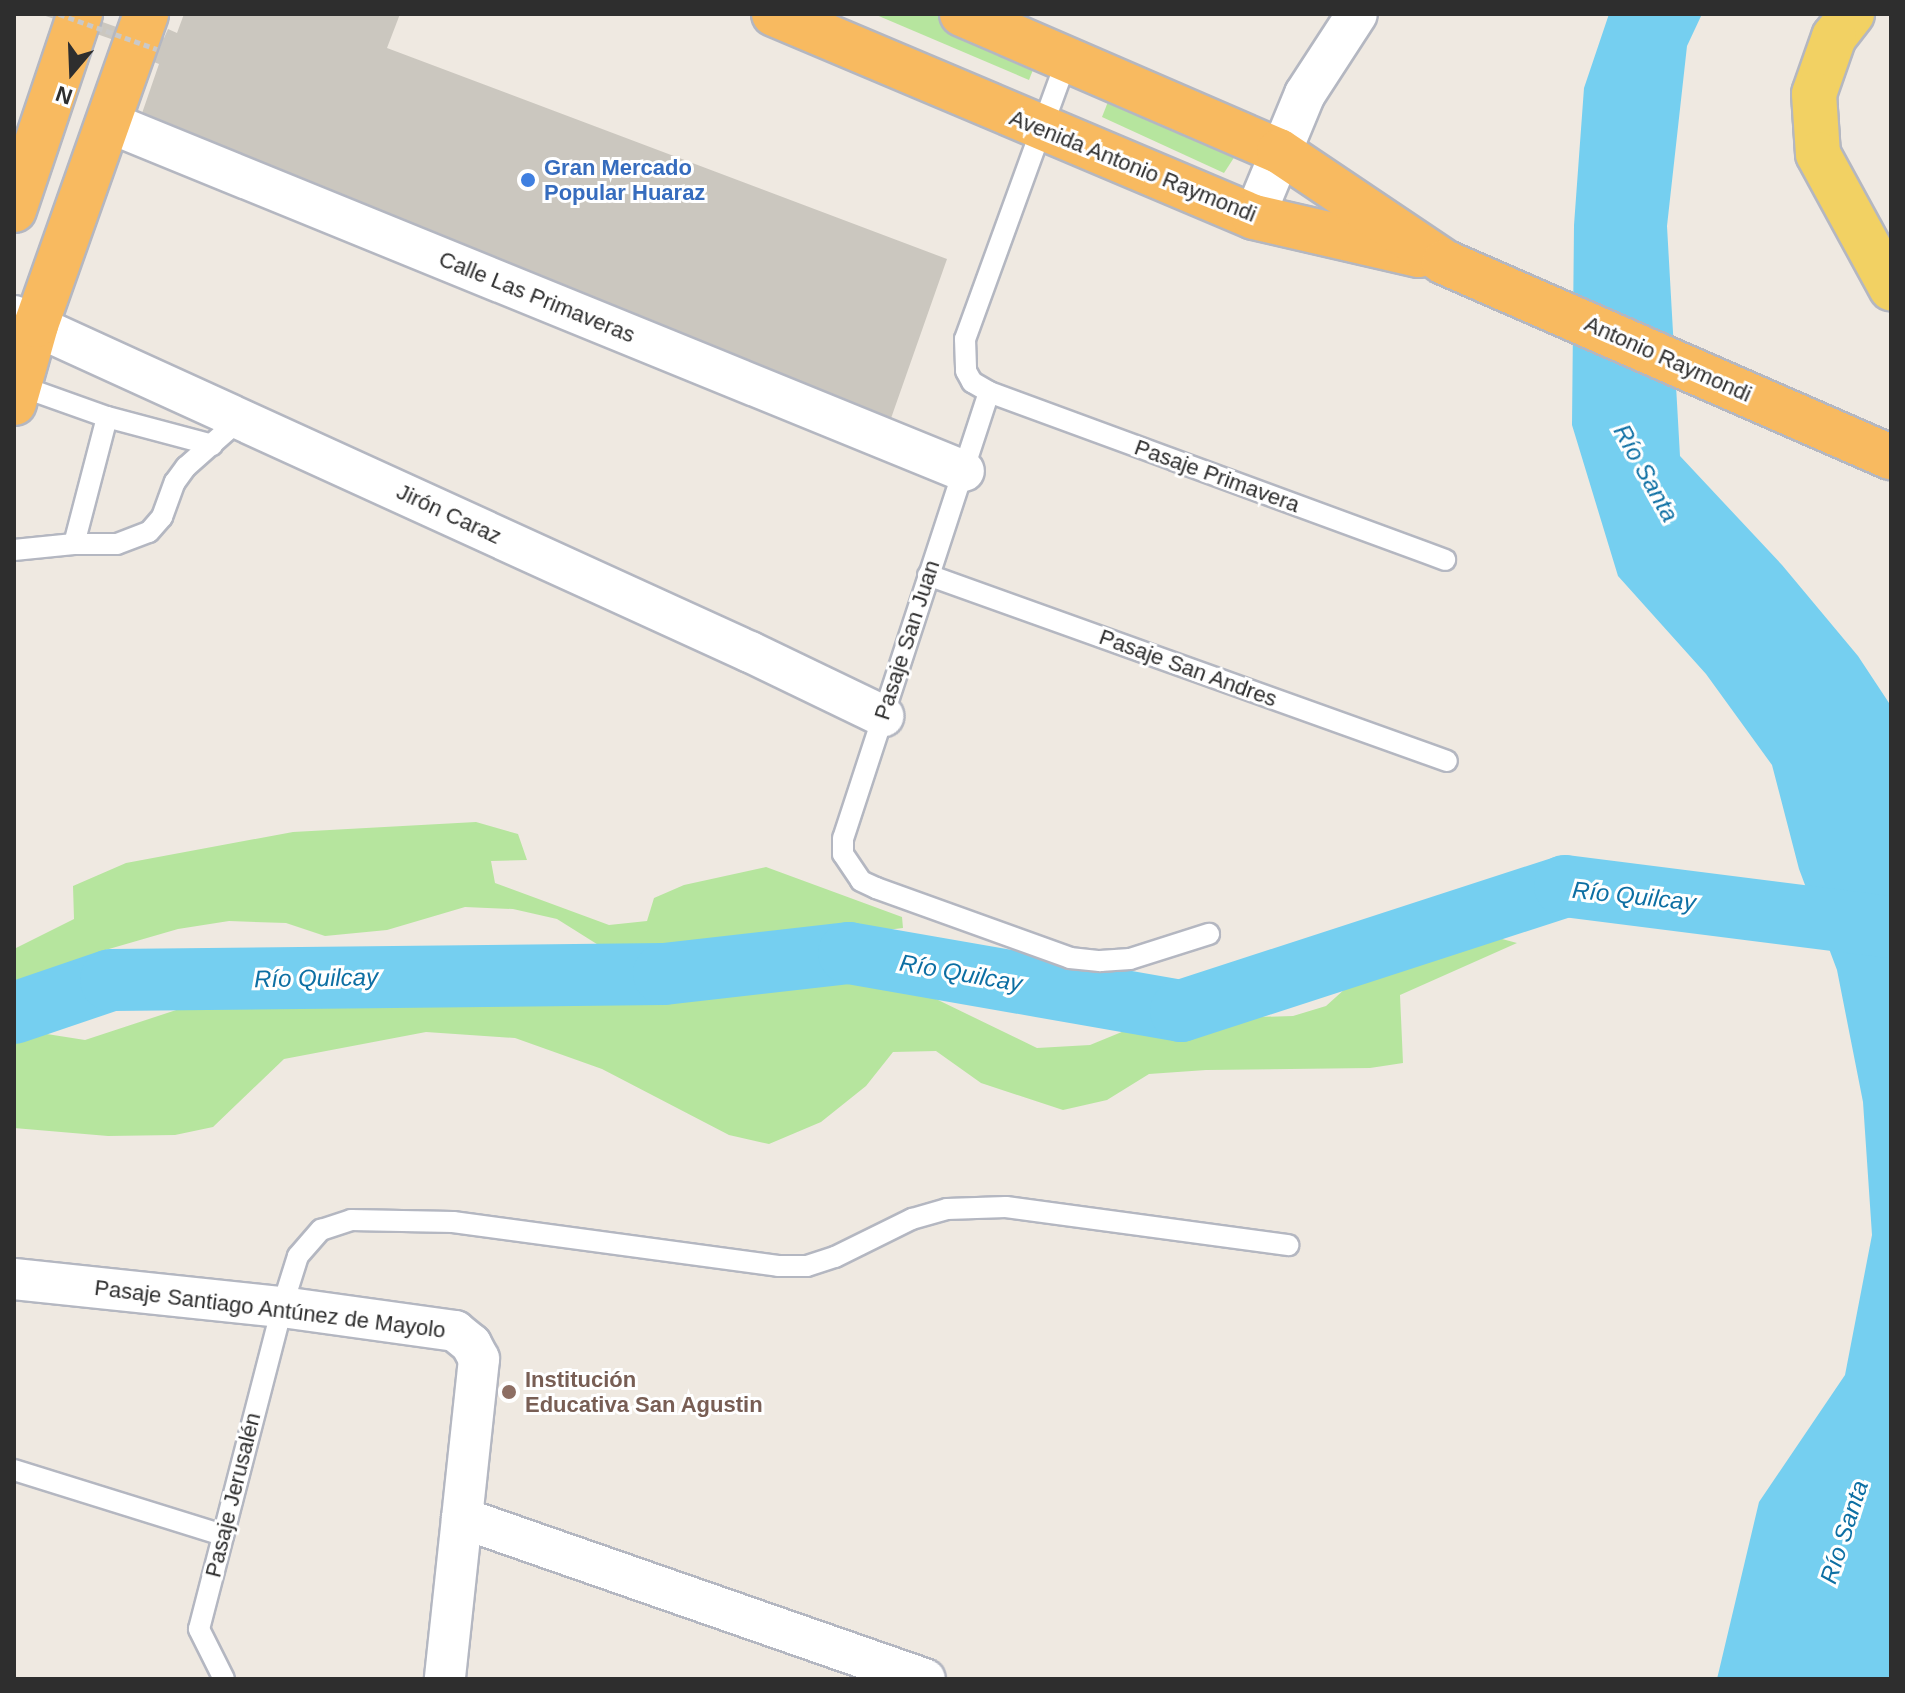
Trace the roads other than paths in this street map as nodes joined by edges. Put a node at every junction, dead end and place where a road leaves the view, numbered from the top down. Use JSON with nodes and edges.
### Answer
{"nodes":[{"id":1,"x":80,"y":14,"type":"edge"},
{"id":2,"x":774,"y":14,"type":"edge"},
{"id":3,"x":962,"y":14,"type":"edge"},
{"id":4,"x":1357,"y":14,"type":"edge"},
{"id":5,"x":1852,"y":14,"type":"edge"},
{"id":6,"x":152,"y":32,"type":"edge"},
{"id":7,"x":1067,"y":59,"type":"junction"},
{"id":8,"x":110,"y":123,"type":"junction"},
{"id":9,"x":1042,"y":130,"type":"junction"},
{"id":10,"x":1279,"y":151,"type":"junction"},
{"id":11,"x":14,"y":210,"type":"edge"},
{"id":12,"x":1254,"y":217,"type":"junction"},
{"id":13,"x":1444,"y":262,"type":"junction"},
{"id":14,"x":1891,"y":288,"type":"edge"},
{"id":15,"x":25,"y":320,"type":"edge"},
{"id":16,"x":989,"y":392,"type":"junction"},
{"id":17,"x":17,"y":395,"type":"edge"},
{"id":18,"x":107,"y":417,"type":"junction"},
{"id":19,"x":226,"y":432,"type":"junction"},
{"id":20,"x":1891,"y":457,"type":"edge"},
{"id":21,"x":964,"y":471,"type":"junction"},
{"id":22,"x":74,"y":544,"type":"junction"},
{"id":23,"x":14,"y":550,"type":"edge"},
{"id":24,"x":1445,"y":560,"type":"dead end"},
{"id":25,"x":928,"y":575,"type":"junction"},
{"id":26,"x":883,"y":716,"type":"junction"},
{"id":27,"x":1447,"y":761,"type":"dead end"},
{"id":28,"x":1209,"y":934,"type":"dead end"},
{"id":29,"x":1288,"y":1245,"type":"dead end"},
{"id":30,"x":14,"y":1279,"type":"edge"},
{"id":31,"x":282,"y":1307,"type":"junction"},
{"id":32,"x":14,"y":1470,"type":"edge"},
{"id":33,"x":462,"y":1518,"type":"junction"},
{"id":34,"x":223,"y":1535,"type":"junction"},
{"id":35,"x":224,"y":1679,"type":"edge"},
{"id":36,"x":445,"y":1679,"type":"edge"},
{"id":37,"x":925,"y":1679,"type":"edge"}],
"edges":[{"from":1,"to":11,"type":"highway"},
{"from":2,"to":9,"type":"highway","name":"Avenida Antonio Raymondi"},
{"from":3,"to":7,"type":"highway"},
{"from":4,"to":10,"type":"street"},
{"from":5,"to":14,"type":"main road"},
{"from":6,"to":8,"type":"highway"},
{"from":7,"to":9,"type":"lane"},
{"from":7,"to":10,"type":"highway"},
{"from":8,"to":15,"type":"highway"},
{"from":8,"to":21,"type":"street","name":"Calle Las Primaveras"},
{"from":9,"to":12,"type":"highway","name":"Avenida Antonio Raymondi"},
{"from":9,"to":16,"type":"lane"},
{"from":10,"to":12,"type":"street"},
{"from":10,"to":13,"type":"highway"},
{"from":12,"to":13,"type":"highway","name":"Avenida Antonio Raymondi"},
{"from":13,"to":20,"type":"highway","name":"Antonio Raymondi"},
{"from":15,"to":17,"type":"highway"},
{"from":15,"to":19,"type":"street","name":"Jirón Caraz"},
{"from":16,"to":21,"type":"lane","name":"Pasaje San Juan"},
{"from":16,"to":24,"type":"lane","name":"Pasaje Primavera"},
{"from":17,"to":18,"type":"lane"},
{"from":18,"to":19,"type":"lane"},
{"from":18,"to":22,"type":"lane"},
{"from":19,"to":22,"type":"lane"},
{"from":19,"to":26,"type":"street","name":"Jirón Caraz"},
{"from":21,"to":25,"type":"lane","name":"Pasaje San Juan"},
{"from":22,"to":23,"type":"lane"},
{"from":25,"to":26,"type":"lane","name":"Pasaje San Juan"},
{"from":25,"to":27,"type":"lane","name":"Pasaje San Andres"},
{"from":26,"to":28,"type":"lane","name":"Pasaje San Juan"},
{"from":29,"to":31,"type":"lane","name":"Pasaje Jerusalén"},
{"from":30,"to":31,"type":"street","name":"Pasaje Santiago Antúnez de Mayolo"},
{"from":31,"to":33,"type":"street","name":"Pasaje Santiago Antúnez de Mayolo"},
{"from":31,"to":34,"type":"lane","name":"Pasaje Jerusalén"},
{"from":32,"to":34,"type":"lane"},
{"from":33,"to":36,"type":"street","name":"Pasaje Santiago Antúnez de Mayolo"},
{"from":33,"to":37,"type":"street"},
{"from":34,"to":35,"type":"lane","name":"Pasaje Jerusalén"}]}
